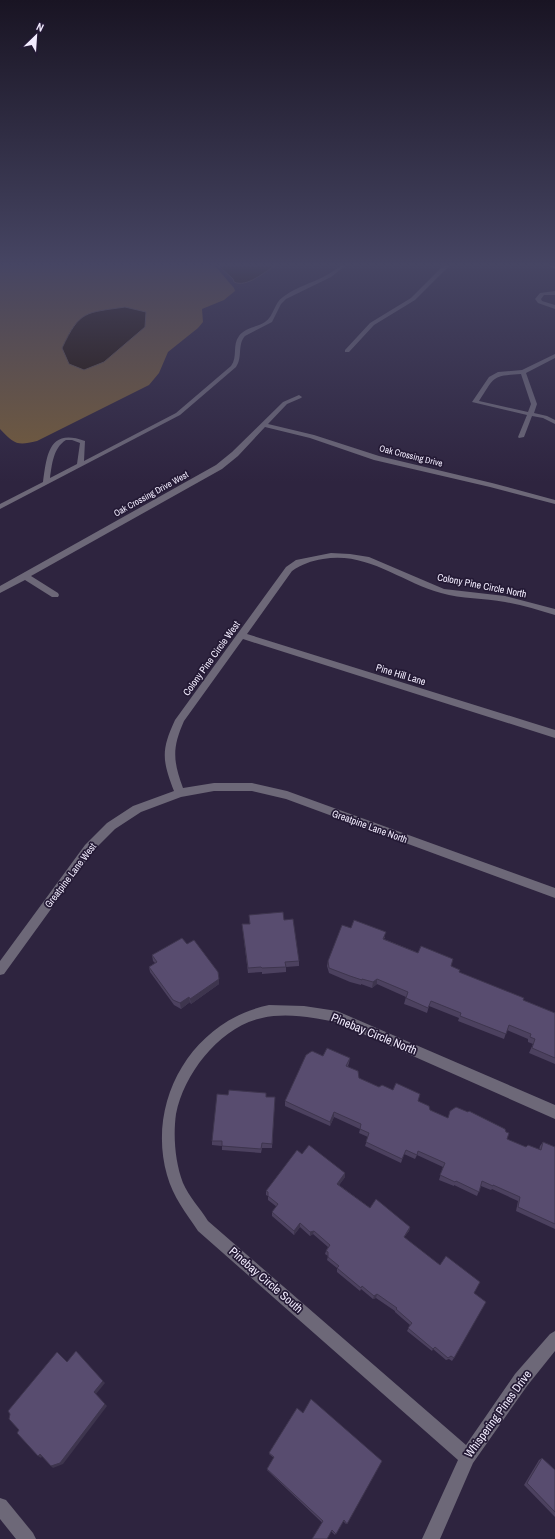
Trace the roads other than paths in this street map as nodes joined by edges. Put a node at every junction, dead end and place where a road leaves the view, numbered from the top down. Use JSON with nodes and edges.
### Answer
{"nodes":[{"id":1,"x":241,"y":338,"type":"edge"},
{"id":2,"x":359,"y":338,"type":"edge"},
{"id":3,"x":346,"y":351,"type":"dead end"},
{"id":4,"x":555,"y":356,"type":"edge"},
{"id":5,"x":522,"y":372,"type":"junction"},
{"id":6,"x":299,"y":398,"type":"dead end"},
{"id":7,"x":531,"y":414,"type":"junction"},
{"id":8,"x":555,"y":422,"type":"edge"},
{"id":9,"x":264,"y":425,"type":"junction"},
{"id":10,"x":521,"y":437,"type":"dead end"},
{"id":11,"x":80,"y":465,"type":"junction"},
{"id":12,"x":46,"y":482,"type":"junction"},
{"id":13,"x":555,"y":502,"type":"edge"},
{"id":14,"x":0,"y":507,"type":"edge"},
{"id":15,"x":314,"y":558,"type":"joint"},
{"id":16,"x":26,"y":576,"type":"junction"},
{"id":17,"x":0,"y":590,"type":"edge"},
{"id":18,"x":55,"y":595,"type":"dead end"},
{"id":19,"x":555,"y":612,"type":"edge"},
{"id":20,"x":241,"y":635,"type":"junction"},
{"id":21,"x":555,"y":734,"type":"edge"},
{"id":22,"x":180,"y":793,"type":"junction"},
{"id":23,"x":555,"y":893,"type":"edge"},
{"id":24,"x":0,"y":970,"type":"edge"},
{"id":25,"x":197,"y":1057,"type":"joint"},
{"id":26,"x":555,"y":1112,"type":"edge"},
{"id":27,"x":555,"y":1339,"type":"edge"},
{"id":28,"x":467,"y":1456,"type":"junction"},
{"id":29,"x":0,"y":1506,"type":"edge"},
{"id":30,"x":27,"y":1539,"type":"edge"},
{"id":31,"x":431,"y":1539,"type":"edge"}],
"edges":[{"from":1,"to":11,"type":"lane"},
{"from":2,"to":3,"type":"street"},
{"from":4,"to":5,"type":"lane"},
{"from":5,"to":7,"type":"lane"},
{"from":5,"to":7,"type":"lane"},
{"from":6,"to":9,"type":"street","name":"Oak Crossing Drive West"},
{"from":7,"to":8,"type":"lane"},
{"from":7,"to":10,"type":"lane"},
{"from":9,"to":13,"type":"street","name":"Oak Crossing Drive"},
{"from":9,"to":16,"type":"street","name":"Oak Crossing Drive West"},
{"from":11,"to":12,"type":"lane"},
{"from":11,"to":12,"type":"lane"},
{"from":12,"to":14,"type":"lane"},
{"from":15,"to":19,"type":"street","name":"Colony Pine Circle North"},
{"from":15,"to":20,"type":"street","name":"Colony Pine Circle West"},
{"from":16,"to":17,"type":"street","name":"Oak Crossing Drive West"},
{"from":16,"to":18,"type":"street"},
{"from":20,"to":21,"type":"street","name":"Pine Hill Lane"},
{"from":20,"to":22,"type":"street","name":"Colony Pine Circle West"},
{"from":22,"to":23,"type":"street","name":"Greatpine Lane North"},
{"from":22,"to":24,"type":"street","name":"Greatpine Lane West"},
{"from":25,"to":26,"type":"street","name":"Pinebay Circle North"},
{"from":25,"to":28,"type":"street","name":"Pinebay Circle South"},
{"from":27,"to":28,"type":"street","name":"Whispering Pines Drive"},
{"from":28,"to":31,"type":"street","name":"Whispering Pines Drive"},
{"from":29,"to":30,"type":"street"}]}
